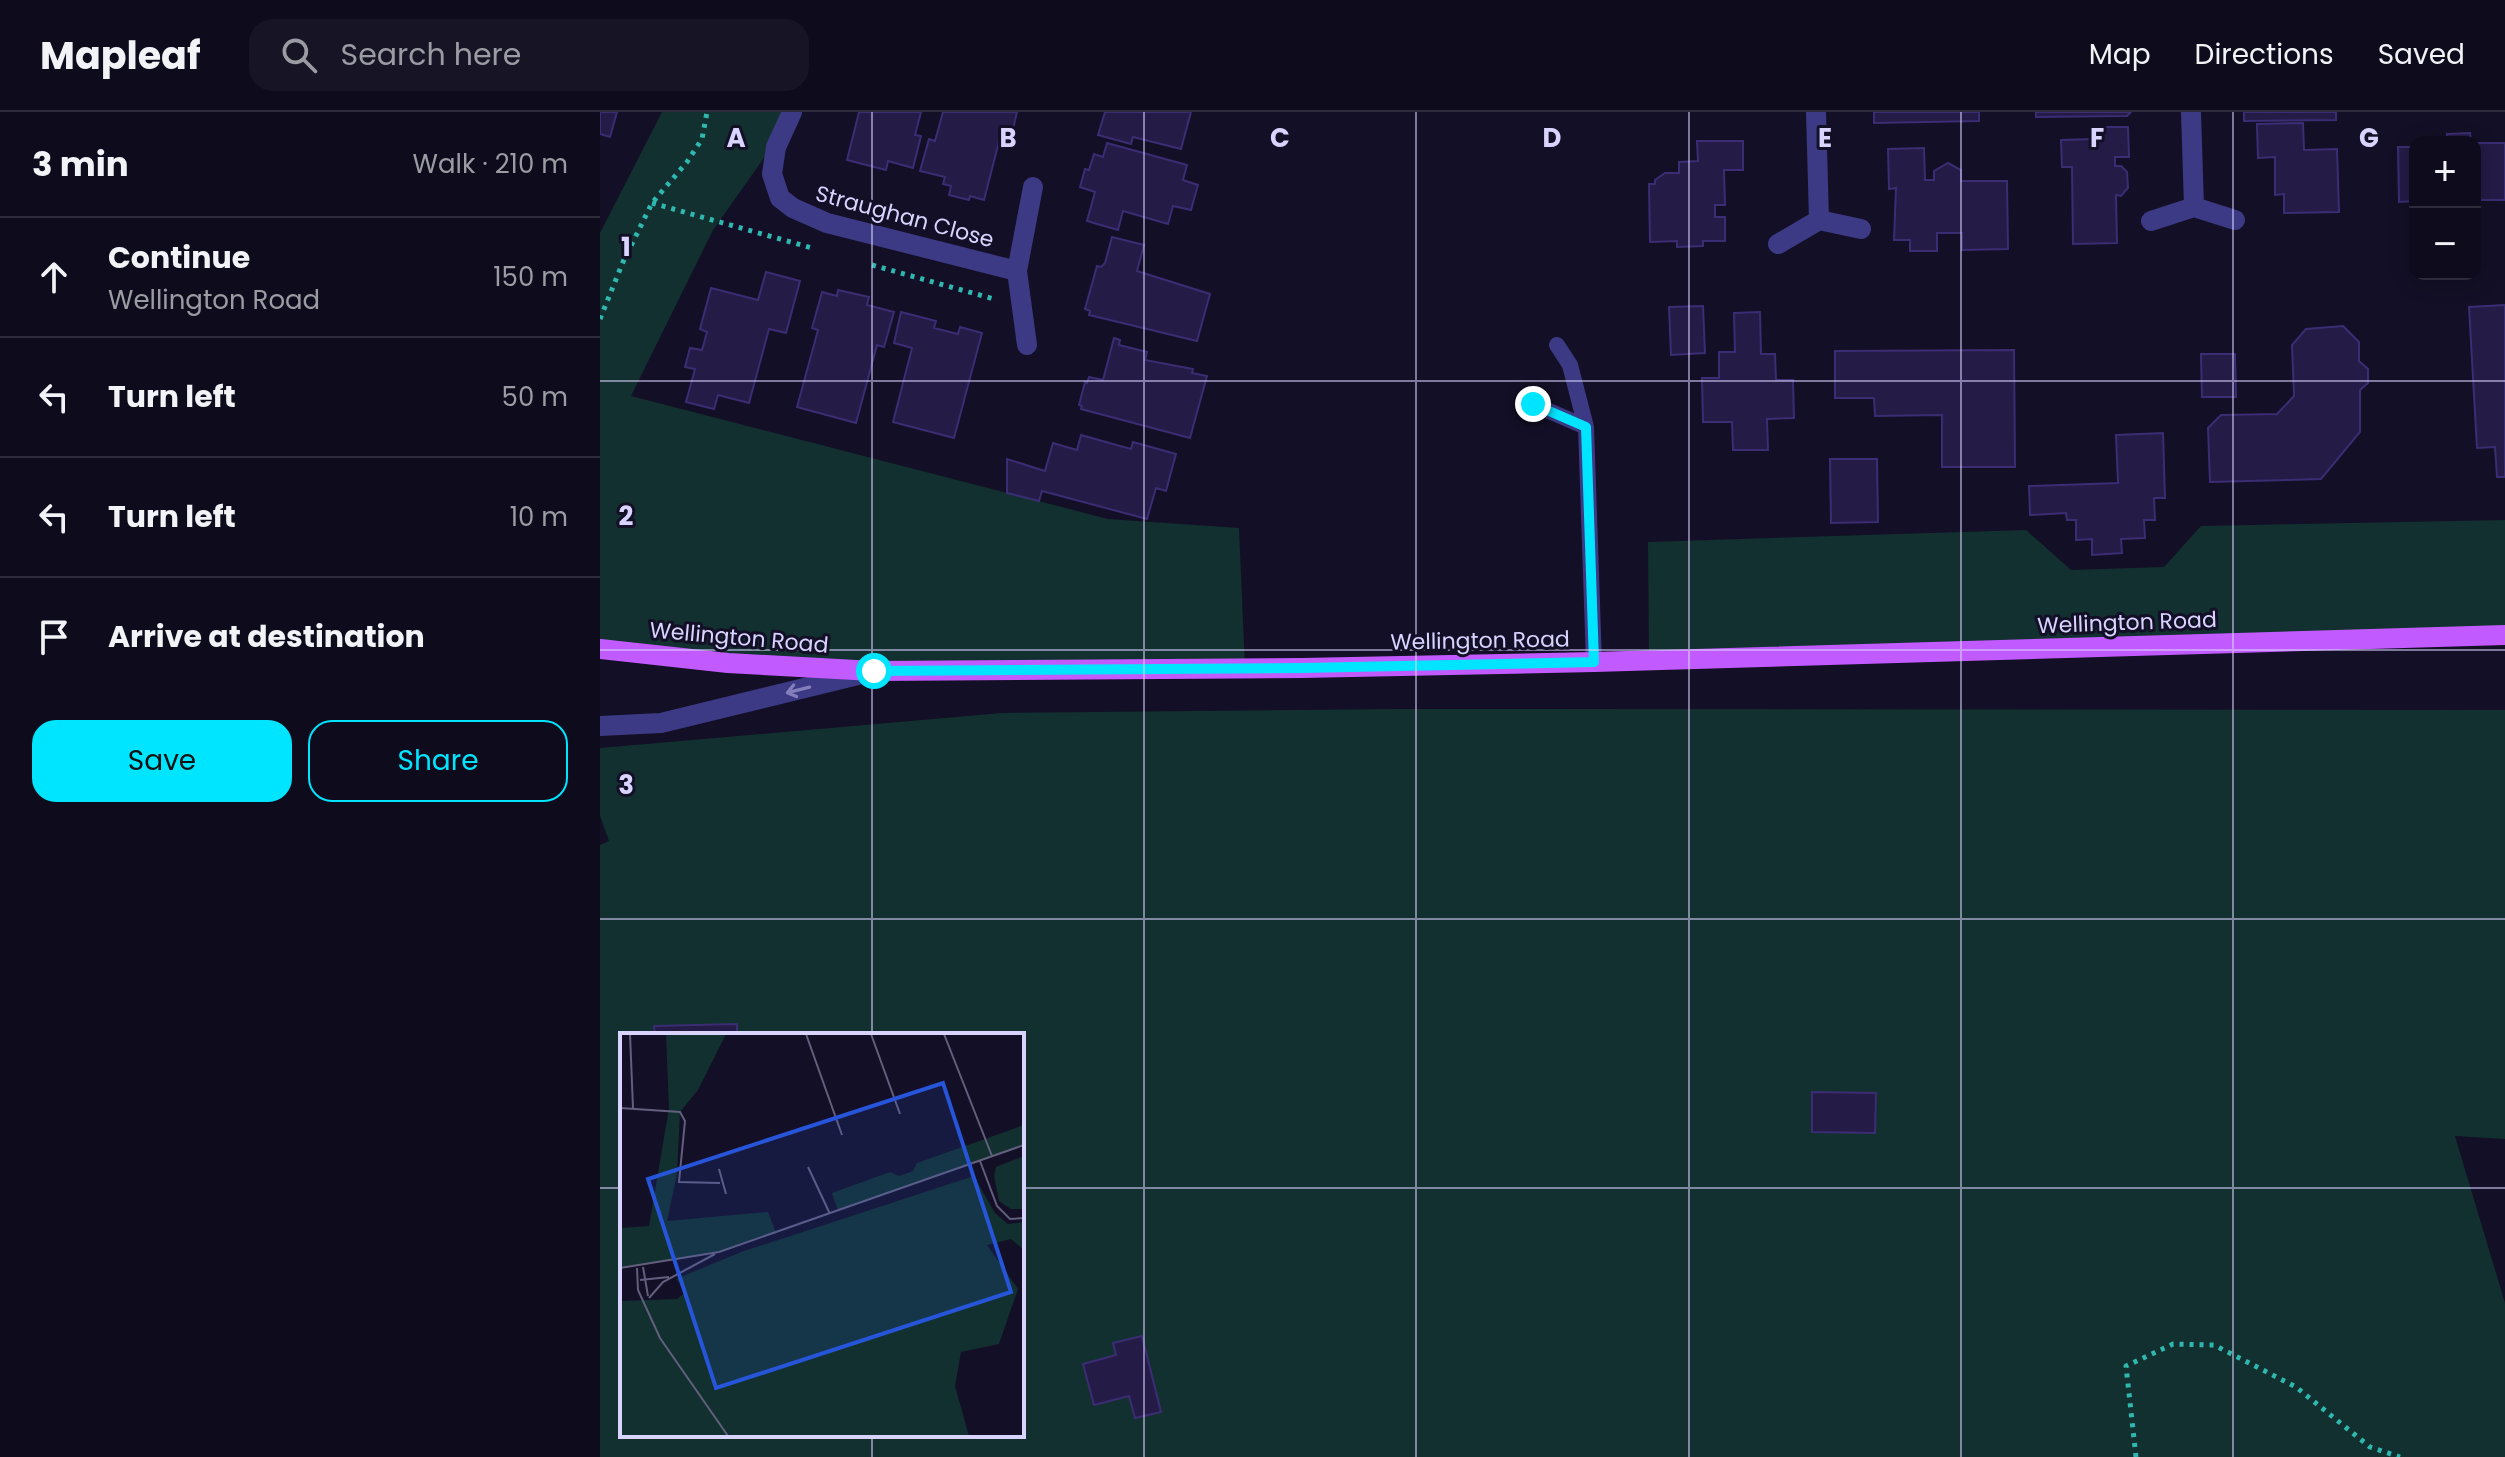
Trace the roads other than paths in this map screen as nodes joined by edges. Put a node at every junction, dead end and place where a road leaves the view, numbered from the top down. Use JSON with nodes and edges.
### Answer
{"nodes":[{"id":1,"x":792,"y":112,"type":"edge"},
{"id":2,"x":1816,"y":112,"type":"edge"},
{"id":3,"x":2191,"y":112,"type":"edge"},
{"id":4,"x":1033,"y":187,"type":"dead end"},
{"id":5,"x":2194,"y":207,"type":"junction"},
{"id":6,"x":1819,"y":220,"type":"junction"},
{"id":7,"x":2235,"y":220,"type":"dead end"},
{"id":8,"x":2151,"y":221,"type":"dead end"},
{"id":9,"x":1861,"y":229,"type":"dead end"},
{"id":10,"x":1778,"y":244,"type":"dead end"},
{"id":11,"x":1017,"y":271,"type":"junction"},
{"id":12,"x":1027,"y":345,"type":"dead end"},
{"id":13,"x":1557,"y":345,"type":"dead end"},
{"id":14,"x":1533,"y":404,"type":"dead end"},
{"id":15,"x":1586,"y":427,"type":"junction"},
{"id":16,"x":2505,"y":635,"type":"edge"},
{"id":17,"x":600,"y":649,"type":"edge"},
{"id":18,"x":1594,"y":662,"type":"junction"},
{"id":19,"x":874,"y":671,"type":"junction"},
{"id":20,"x":600,"y":726,"type":"edge"}],
"edges":[{"from":1,"to":11,"type":"street","name":"Straughan Close"},
{"from":2,"to":6,"type":"street"},
{"from":3,"to":5,"type":"street"},
{"from":4,"to":11,"type":"street","name":"Straughan Close"},
{"from":5,"to":7,"type":"street"},
{"from":5,"to":8,"type":"street"},
{"from":6,"to":9,"type":"street"},
{"from":6,"to":10,"type":"street"},
{"from":11,"to":12,"type":"street","name":"Straughan Close"},
{"from":13,"to":15,"type":"lane"},
{"from":14,"to":15,"type":"lane"},
{"from":15,"to":18,"type":"lane"},
{"from":16,"to":18,"type":"main road","name":"Wellington Road"},
{"from":17,"to":19,"type":"main road","name":"Wellington Road"},
{"from":18,"to":19,"type":"main road","name":"Wellington Road"},
{"from":19,"to":20,"type":"street","one_way":true}]}
